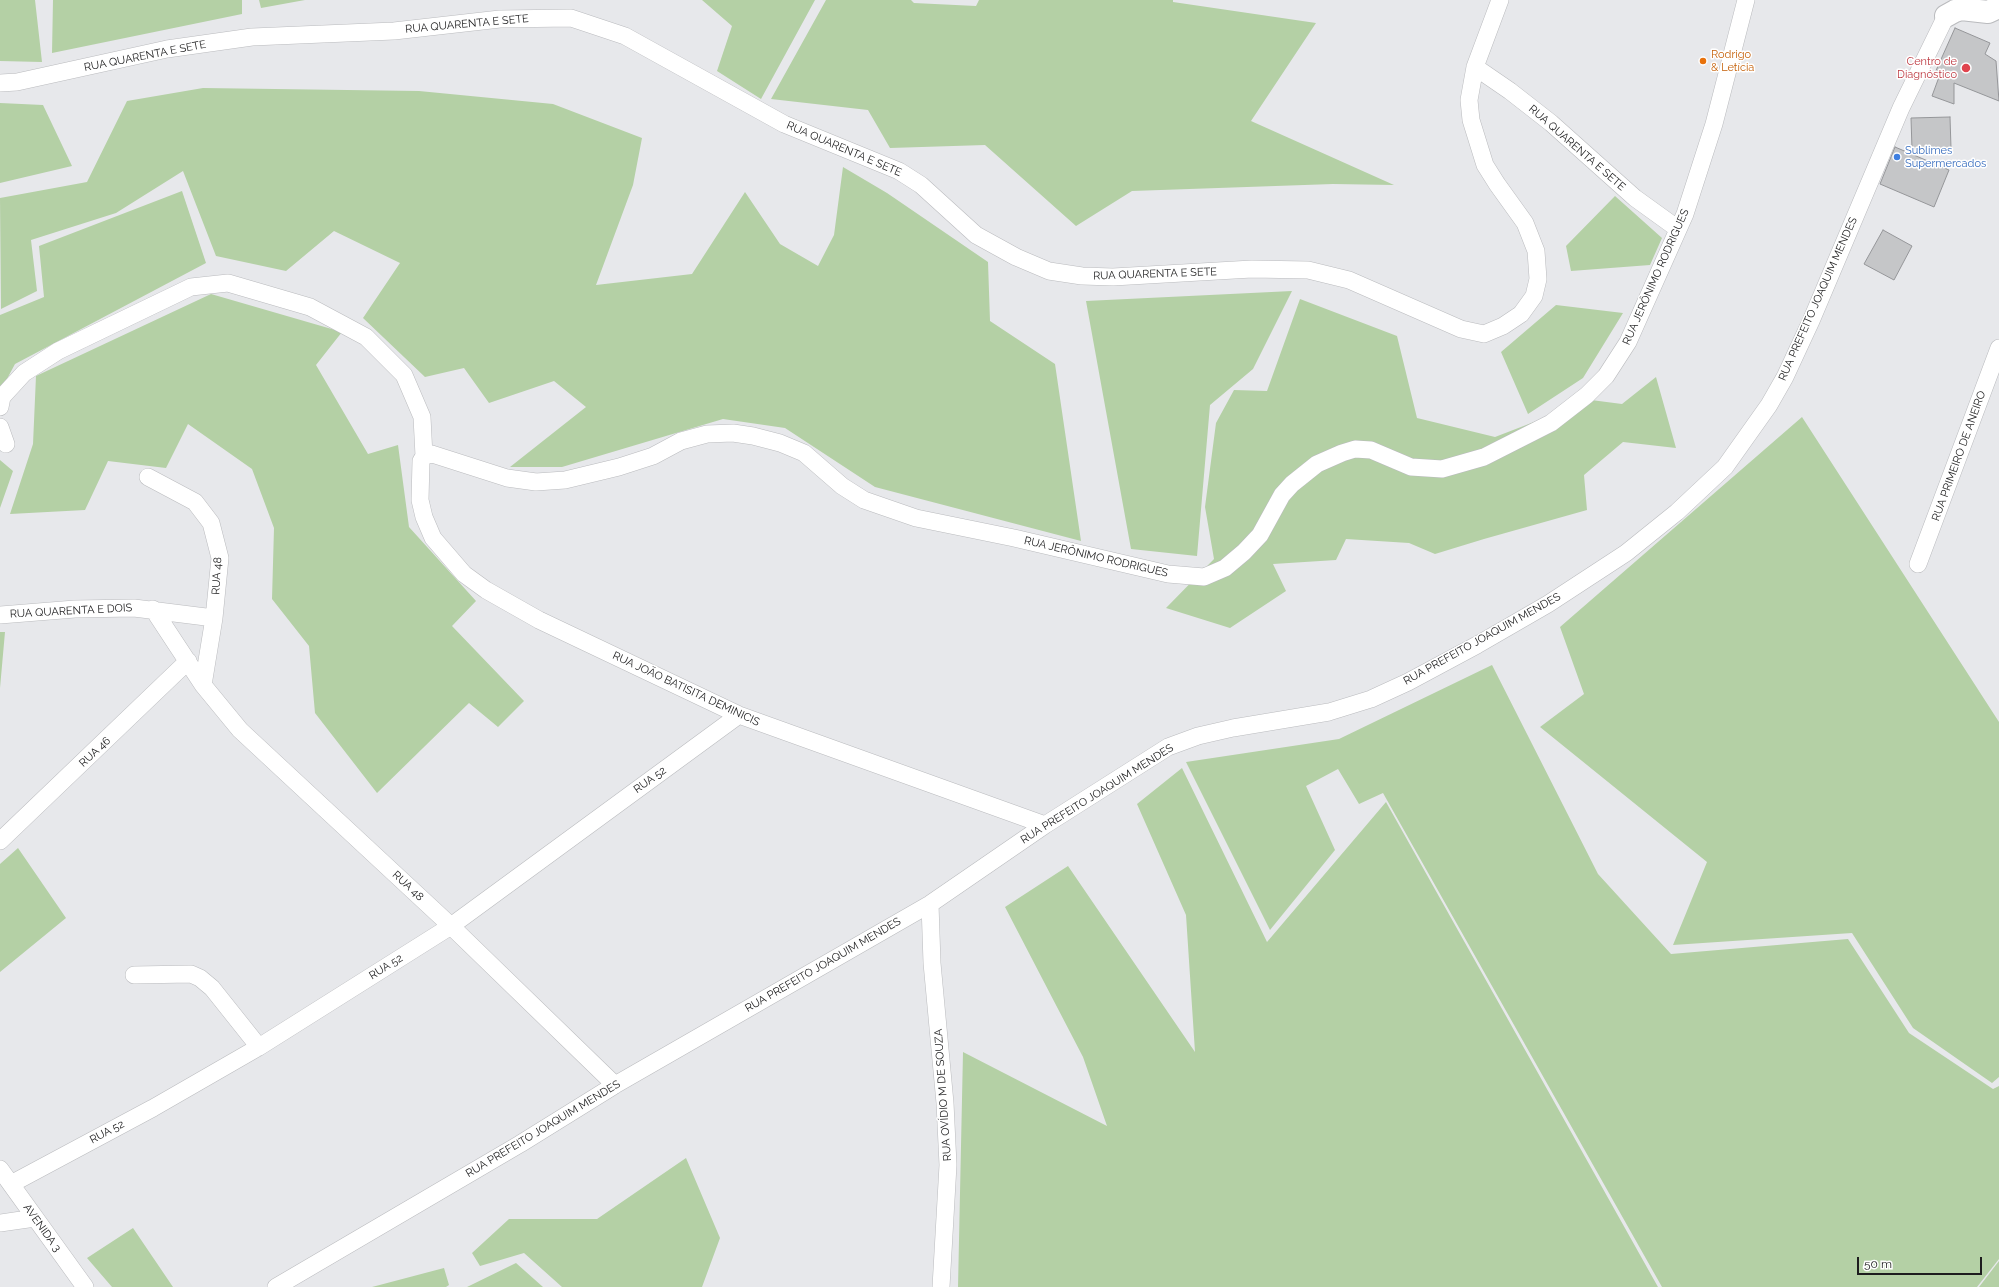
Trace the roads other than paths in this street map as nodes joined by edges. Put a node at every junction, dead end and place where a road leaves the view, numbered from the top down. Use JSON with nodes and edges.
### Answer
{"nodes":[{"id":1,"x":1500,"y":0,"type":"edge"},
{"id":2,"x":1746,"y":0,"type":"edge"},
{"id":3,"x":1974,"y":9,"type":"edge"},
{"id":4,"x":1475,"y":68,"type":"junction"},
{"id":5,"x":0,"y":83,"type":"edge"},
{"id":6,"x":1678,"y":229,"type":"junction"},
{"id":7,"x":1999,"y":348,"type":"edge"},
{"id":8,"x":1995,"y":370,"type":"edge"},
{"id":9,"x":0,"y":407,"type":"edge"},
{"id":10,"x":0,"y":427,"type":"edge"},
{"id":11,"x":6,"y":444,"type":"dead end"},
{"id":12,"x":424,"y":456,"type":"junction"},
{"id":13,"x":148,"y":477,"type":"dead end"},
{"id":14,"x":1918,"y":564,"type":"dead end"},
{"id":15,"x":153,"y":609,"type":"junction"},
{"id":16,"x":0,"y":615,"type":"edge"},
{"id":17,"x":214,"y":618,"type":"junction"},
{"id":18,"x":188,"y":661,"type":"junction"},
{"id":19,"x":203,"y":685,"type":"junction"},
{"id":20,"x":739,"y":715,"type":"junction"},
{"id":21,"x":1045,"y":825,"type":"junction"},
{"id":22,"x":0,"y":841,"type":"edge"},
{"id":23,"x":930,"y":904,"type":"junction"},
{"id":24,"x":451,"y":926,"type":"junction"},
{"id":25,"x":134,"y":975,"type":"dead end"},
{"id":26,"x":259,"y":1046,"type":"junction"},
{"id":27,"x":615,"y":1085,"type":"junction"},
{"id":28,"x":0,"y":1169,"type":"edge"},
{"id":29,"x":11,"y":1184,"type":"junction"},
{"id":30,"x":35,"y":1218,"type":"junction"},
{"id":31,"x":0,"y":1223,"type":"edge"},
{"id":32,"x":85,"y":1287,"type":"edge"},
{"id":33,"x":276,"y":1287,"type":"edge"},
{"id":34,"x":941,"y":1287,"type":"edge"}],
"edges":[{"from":1,"to":4,"type":"street","name":"RUA QUARENTA E SETE"},
{"from":2,"to":6,"type":"street","name":"RUA JERÔNIMO RODRIGUES"},
{"from":3,"to":21,"type":"street","name":"RUA PREFEITO JOAQUIM MENDES"},
{"from":4,"to":5,"type":"street","name":"RUA QUARENTA E SETE"},
{"from":4,"to":6,"type":"street","name":"RUA QUARENTA E SETE"},
{"from":6,"to":12,"type":"street","name":"RUA JERÔNIMO RODRIGUES"},
{"from":7,"to":8,"type":"street","name":"RUA PRIMEIRO DE ANEIRO"},
{"from":8,"to":14,"type":"street","name":"RUA PRIMEIRO DE ANEIRO"},
{"from":9,"to":12,"type":"street","name":"RUA JOÃO BATISITA DEMINICIS"},
{"from":10,"to":11,"type":"street"},
{"from":12,"to":20,"type":"street","name":"RUA JOÃO BATISITA DEMINICIS"},
{"from":13,"to":17,"type":"street","name":"RUA 48"},
{"from":15,"to":16,"type":"street","name":"RUA QUARENTA E DOIS"},
{"from":15,"to":17,"type":"street","name":"RUA QUARENTA E DOIS"},
{"from":15,"to":18,"type":"street","name":"RUA 48"},
{"from":17,"to":19,"type":"street","name":"RUA 48"},
{"from":18,"to":19,"type":"street","name":"RUA 48"},
{"from":18,"to":22,"type":"street","name":"RUA 46"},
{"from":19,"to":24,"type":"street","name":"RUA 48"},
{"from":20,"to":21,"type":"street","name":"RUA JOÃO BATISITA DEMINICIS"},
{"from":20,"to":24,"type":"street","name":"RUA 52"},
{"from":21,"to":23,"type":"street","name":"RUA PREFEITO JOAQUIM MENDES"},
{"from":23,"to":27,"type":"street","name":"RUA PREFEITO JOAQUIM MENDES"},
{"from":23,"to":34,"type":"street","name":"RUA OVÍDIO M DE SOUZA"},
{"from":24,"to":26,"type":"street","name":"RUA 52"},
{"from":24,"to":27,"type":"street","name":"RUA 48"},
{"from":25,"to":26,"type":"street"},
{"from":26,"to":29,"type":"street","name":"RUA 52"},
{"from":27,"to":33,"type":"street","name":"RUA PREFEITO JOAQUIM MENDES"},
{"from":28,"to":29,"type":"street","name":"AVENIDA 3"},
{"from":29,"to":30,"type":"street","name":"AVENIDA 3"},
{"from":30,"to":31,"type":"street"},
{"from":30,"to":32,"type":"street","name":"AVENIDA 3"}]}
